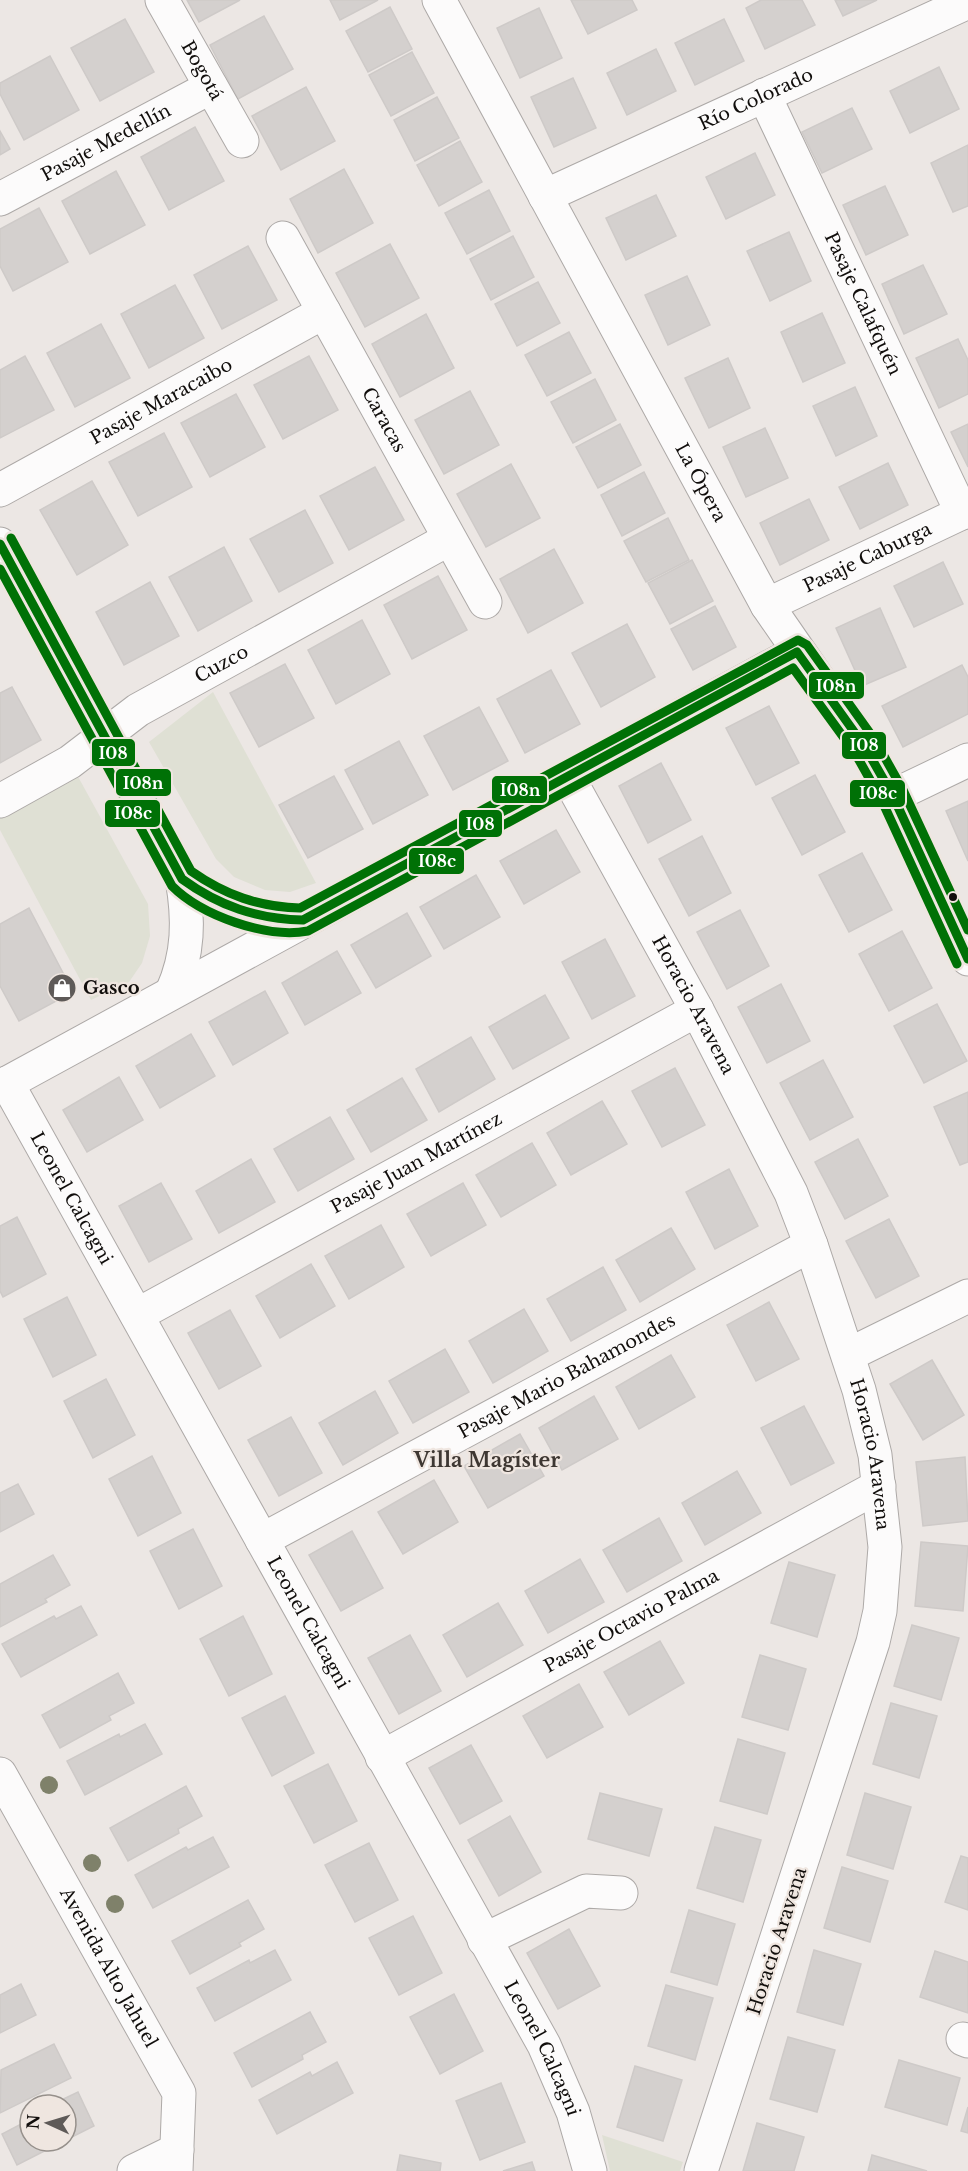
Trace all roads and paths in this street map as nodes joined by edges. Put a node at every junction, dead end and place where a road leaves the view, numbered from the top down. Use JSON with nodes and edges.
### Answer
{"nodes":[{"id":1,"x":162,"y":0,"type":"edge"},
{"id":2,"x":444,"y":1,"type":"edge"},
{"id":3,"x":961,"y":11,"type":"edge"},
{"id":4,"x":212,"y":87,"type":"junction"},
{"id":5,"x":764,"y":95,"type":"junction"},
{"id":6,"x":243,"y":141,"type":"dead end"},
{"id":7,"x":545,"y":196,"type":"junction"},
{"id":8,"x":0,"y":199,"type":"edge"},
{"id":9,"x":283,"y":238,"type":"dead end"},
{"id":10,"x":324,"y":312,"type":"junction"},
{"id":11,"x":0,"y":490,"type":"edge"},
{"id":12,"x":965,"y":512,"type":"edge"},
{"id":13,"x":449,"y":539,"type":"junction"},
{"id":14,"x":0,"y":544,"type":"edge"},
{"id":15,"x":484,"y":602,"type":"dead end"},
{"id":16,"x":768,"y":605,"type":"junction"},
{"id":17,"x":797,"y":652,"type":"junction"},
{"id":18,"x":104,"y":736,"type":"junction"},
{"id":19,"x":968,"y":760,"type":"edge"},
{"id":20,"x":568,"y":777,"type":"junction"},
{"id":21,"x":893,"y":796,"type":"junction"},
{"id":22,"x":0,"y":801,"type":"edge"},
{"id":23,"x":182,"y":879,"type":"junction"},
{"id":24,"x":303,"y":920,"type":"junction"},
{"id":25,"x":968,"y":959,"type":"edge"},
{"id":26,"x":172,"y":992,"type":"junction"},
{"id":27,"x":697,"y":1010,"type":"junction"},
{"id":28,"x":4,"y":1085,"type":"edge"},
{"id":29,"x":811,"y":1245,"type":"junction"},
{"id":30,"x":968,"y":1296,"type":"edge"},
{"id":31,"x":137,"y":1315,"type":"junction"},
{"id":32,"x":848,"y":1355,"type":"junction"},
{"id":33,"x":879,"y":1486,"type":"junction"},
{"id":34,"x":261,"y":1540,"type":"junction"},
{"id":35,"x":382,"y":1757,"type":"junction"},
{"id":36,"x":5,"y":1793,"type":"edge"},
{"id":37,"x":621,"y":1893,"type":"dead end"},
{"id":38,"x":484,"y":1940,"type":"junction"},
{"id":39,"x":177,"y":2160,"type":"edge"},
{"id":40,"x":134,"y":2171,"type":"edge"},
{"id":41,"x":590,"y":2171,"type":"edge"},
{"id":42,"x":701,"y":2171,"type":"edge"}],
"edges":[{"from":1,"to":4,"type":"street","name":"Bogotá"},
{"from":2,"to":7,"type":"street","name":"La Ópera"},
{"from":3,"to":5,"type":"street","name":"Río Colorado"},
{"from":4,"to":6,"type":"street","name":"Bogotá"},
{"from":4,"to":8,"type":"street","name":"Pasaje Medellín"},
{"from":5,"to":7,"type":"street","name":"Río Colorado"},
{"from":5,"to":12,"type":"street","name":"Pasaje Calafquén"},
{"from":7,"to":16,"type":"street","name":"La Ópera"},
{"from":9,"to":10,"type":"street","name":"Caracas"},
{"from":10,"to":11,"type":"street","name":"Pasaje Maracaibo"},
{"from":10,"to":13,"type":"street","name":"Caracas"},
{"from":12,"to":16,"type":"street","name":"Pasaje Caburga"},
{"from":13,"to":15,"type":"street","name":"Caracas"},
{"from":13,"to":18,"type":"street","name":"Cuzco"},
{"from":14,"to":18,"type":"street"},
{"from":16,"to":17,"type":"street","name":"La Ópera"},
{"from":17,"to":20,"type":"street"},
{"from":17,"to":21,"type":"street","name":"La Ópera"},
{"from":18,"to":22,"type":"street","name":"Cuzco"},
{"from":18,"to":23,"type":"street"},
{"from":19,"to":21,"type":"street"},
{"from":20,"to":24,"type":"street"},
{"from":20,"to":27,"type":"street","name":"Horacio Aravena"},
{"from":21,"to":25,"type":"street","name":"La Ópera"},
{"from":23,"to":24,"type":"street"},
{"from":23,"to":26,"type":"street"},
{"from":24,"to":26,"type":"street"},
{"from":26,"to":28,"type":"street"},
{"from":27,"to":29,"type":"street","name":"Horacio Aravena"},
{"from":27,"to":31,"type":"street","name":"Pasaje Juan Martínez"},
{"from":28,"to":31,"type":"street","name":"Leonel Calcagni"},
{"from":29,"to":32,"type":"street","name":"Horacio Aravena"},
{"from":29,"to":34,"type":"street","name":"Pasaje Mario Bahamondes"},
{"from":30,"to":32,"type":"street"},
{"from":31,"to":34,"type":"street","name":"Leonel Calcagni"},
{"from":32,"to":33,"type":"street","name":"Horacio Aravena"},
{"from":33,"to":35,"type":"street","name":"Pasaje Octavio Palma"},
{"from":33,"to":42,"type":"street","name":"Horacio Aravena"},
{"from":34,"to":35,"type":"street","name":"Leonel Calcagni"},
{"from":35,"to":38,"type":"street","name":"Leonel Calcagni"},
{"from":36,"to":39,"type":"street","name":"Avenida Alto Jahuel"},
{"from":37,"to":38,"type":"street"},
{"from":38,"to":41,"type":"street","name":"Leonel Calcagni"},
{"from":39,"to":40,"type":"street"}]}
